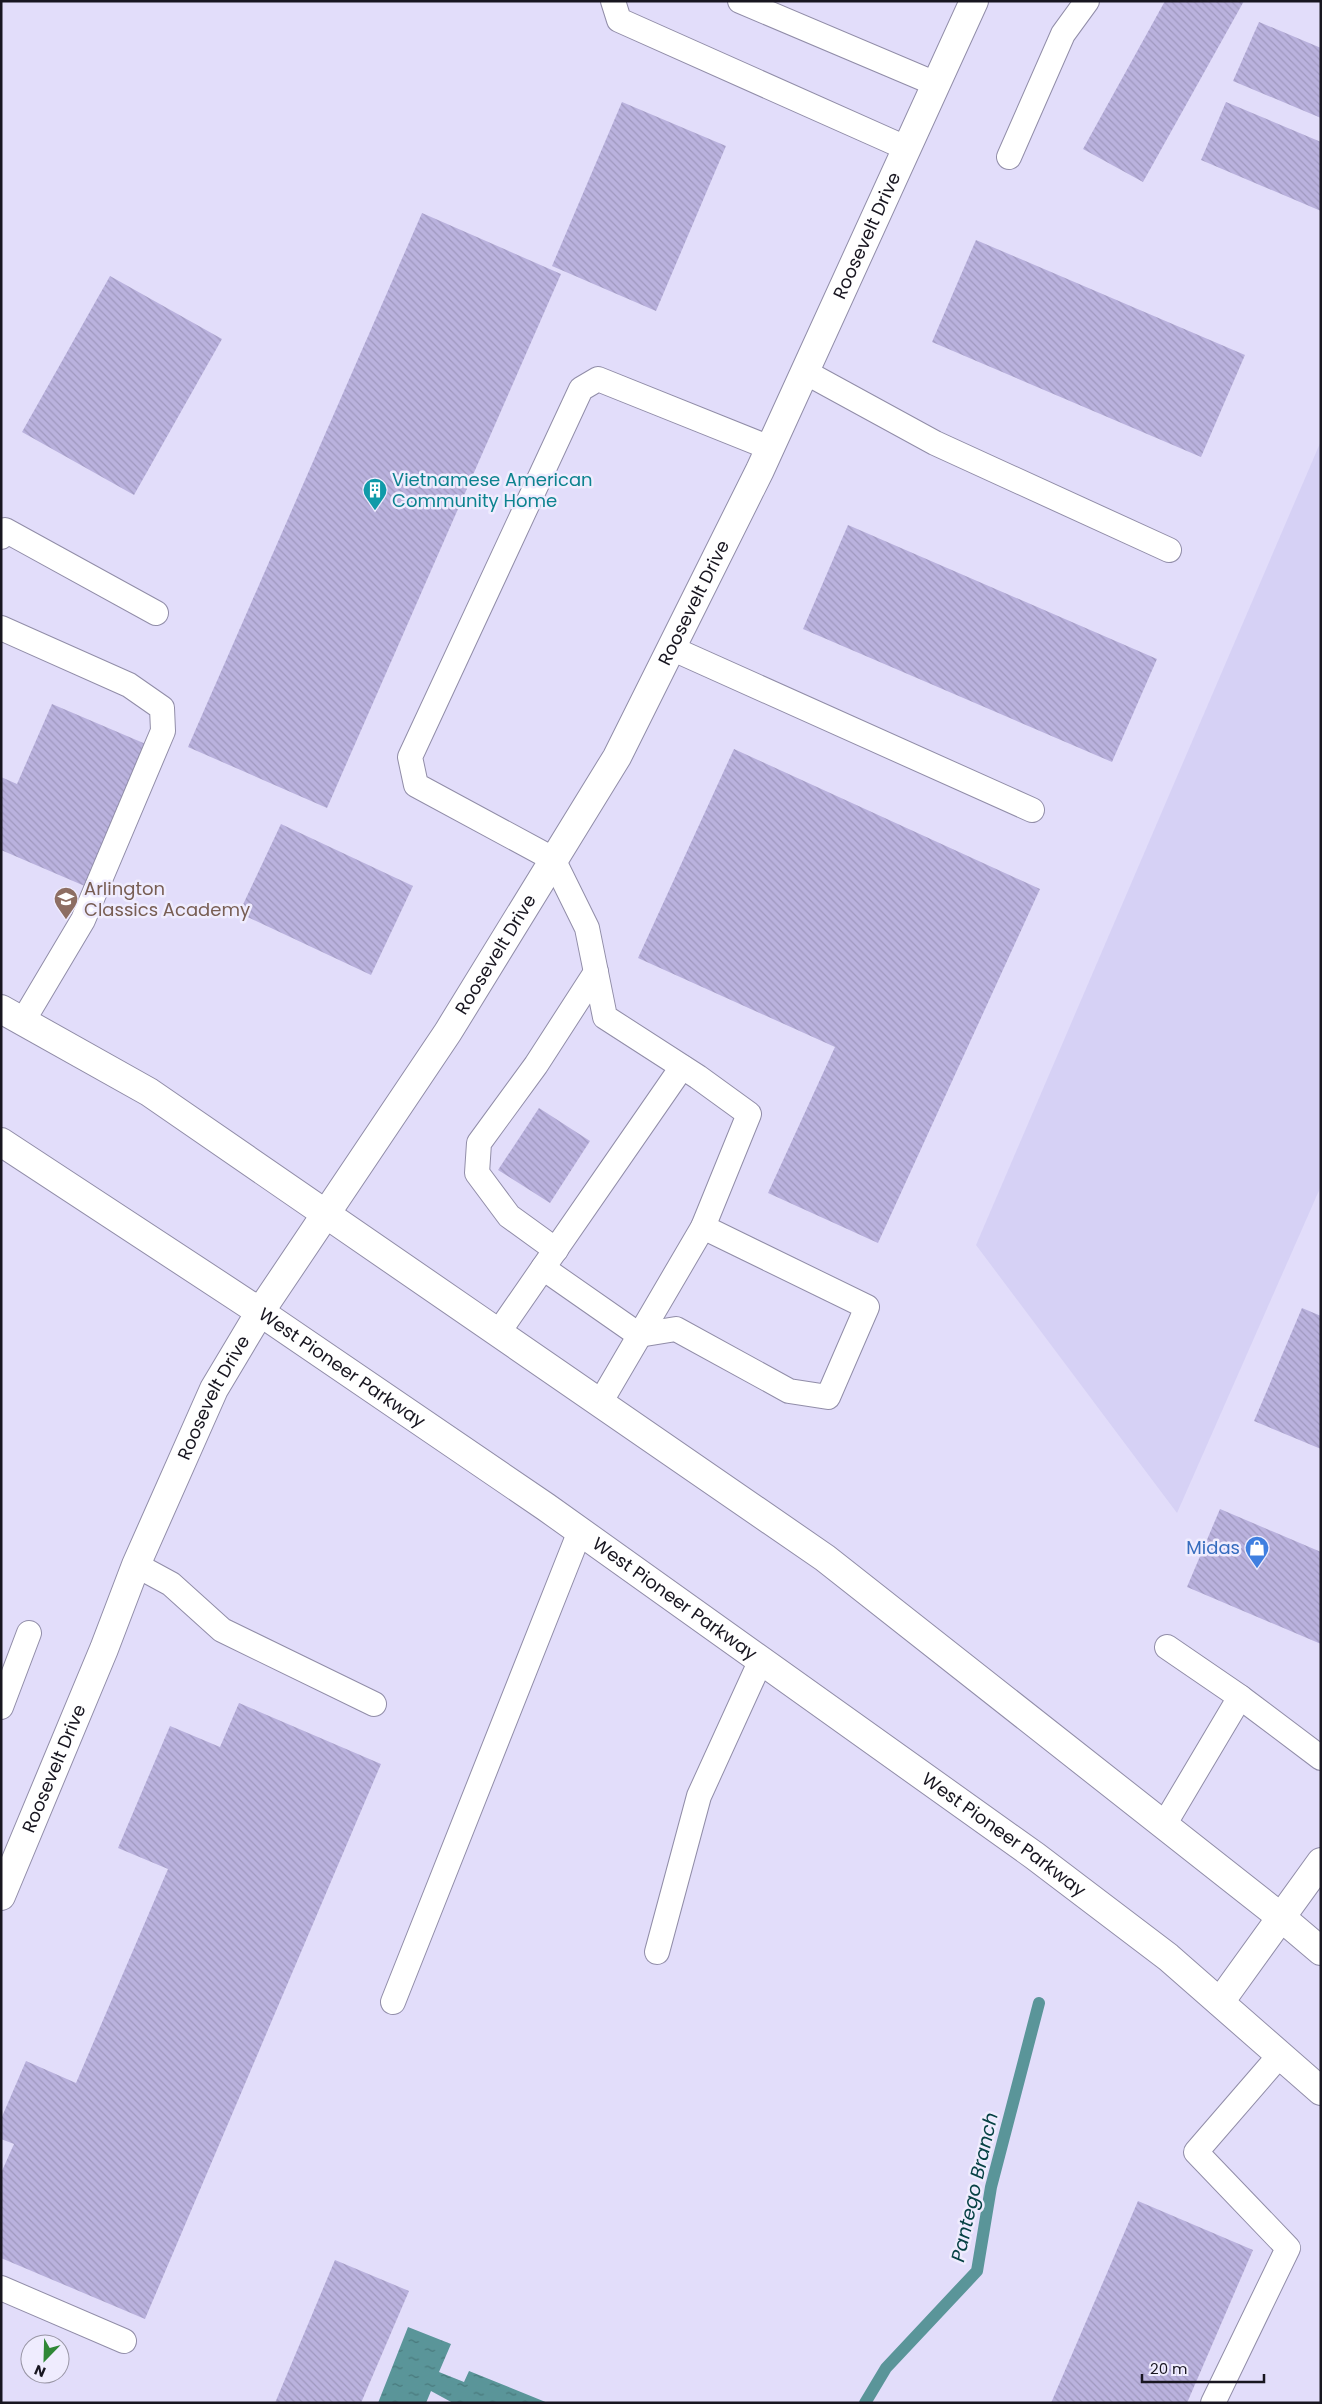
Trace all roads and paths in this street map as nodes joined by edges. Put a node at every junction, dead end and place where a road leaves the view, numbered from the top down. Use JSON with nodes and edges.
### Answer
{"nodes":[{"id":1,"x":613,"y":1,"type":"edge"},
{"id":2,"x":740,"y":1,"type":"edge"},
{"id":3,"x":974,"y":1,"type":"edge"},
{"id":4,"x":1088,"y":1,"type":"edge"},
{"id":5,"x":936,"y":84,"type":"junction"},
{"id":6,"x":906,"y":148,"type":"junction"},
{"id":7,"x":1008,"y":156,"type":"dead end"},
{"id":8,"x":804,"y":372,"type":"junction"},
{"id":9,"x":770,"y":448,"type":"junction"},
{"id":10,"x":2,"y":532,"type":"edge"},
{"id":11,"x":1169,"y":550,"type":"dead end"},
{"id":12,"x":156,"y":613,"type":"dead end"},
{"id":13,"x":1,"y":628,"type":"edge"},
{"id":14,"x":671,"y":648,"type":"junction"},
{"id":15,"x":1032,"y":810,"type":"dead end"},
{"id":16,"x":553,"y":859,"type":"junction"},
{"id":17,"x":596,"y":972,"type":"junction"},
{"id":18,"x":12,"y":1015,"type":"edge"},
{"id":19,"x":682,"y":1067,"type":"junction"},
{"id":20,"x":1,"y":1142,"type":"edge"},
{"id":21,"x":326,"y":1214,"type":"junction"},
{"id":22,"x":703,"y":1227,"type":"junction"},
{"id":23,"x":549,"y":1259,"type":"junction"},
{"id":24,"x":260,"y":1312,"type":"junction"},
{"id":25,"x":498,"y":1334,"type":"junction"},
{"id":26,"x":640,"y":1335,"type":"junction"},
{"id":27,"x":600,"y":1403,"type":"junction"},
{"id":28,"x":580,"y":1532,"type":"junction"},
{"id":29,"x":136,"y":1565,"type":"junction"},
{"id":30,"x":29,"y":1633,"type":"dead end"},
{"id":31,"x":1167,"y":1647,"type":"dead end"},
{"id":32,"x":761,"y":1660,"type":"junction"},
{"id":33,"x":1240,"y":1697,"type":"junction"},
{"id":34,"x":374,"y":1704,"type":"dead end"},
{"id":35,"x":1,"y":1707,"type":"edge"},
{"id":36,"x":1321,"y":1758,"type":"edge"},
{"id":37,"x":1164,"y":1825,"type":"junction"},
{"id":38,"x":1321,"y":1862,"type":"edge"},
{"id":39,"x":1,"y":1896,"type":"edge"},
{"id":40,"x":1282,"y":1918,"type":"junction"},
{"id":41,"x":1321,"y":1951,"type":"edge"},
{"id":42,"x":657,"y":1952,"type":"dead end"},
{"id":43,"x":393,"y":2002,"type":"dead end"},
{"id":44,"x":1220,"y":2002,"type":"junction"},
{"id":45,"x":1279,"y":2056,"type":"junction"},
{"id":46,"x":1321,"y":2092,"type":"edge"},
{"id":47,"x":1,"y":2288,"type":"edge"},
{"id":48,"x":124,"y":2341,"type":"dead end"},
{"id":49,"x":1213,"y":2403,"type":"edge"}],
"edges":[{"from":1,"to":6,"type":"lane"},
{"from":2,"to":5,"type":"lane"},
{"from":3,"to":5,"type":"main road","name":"Roosevelt Drive"},
{"from":4,"to":7,"type":"lane"},
{"from":5,"to":6,"type":"main road","name":"Roosevelt Drive"},
{"from":6,"to":8,"type":"main road","name":"Roosevelt Drive"},
{"from":8,"to":9,"type":"main road","name":"Roosevelt Drive"},
{"from":8,"to":11,"type":"lane"},
{"from":9,"to":14,"type":"main road","name":"Roosevelt Drive"},
{"from":9,"to":16,"type":"lane"},
{"from":10,"to":12,"type":"lane"},
{"from":13,"to":18,"type":"lane"},
{"from":14,"to":15,"type":"lane"},
{"from":14,"to":16,"type":"main road","name":"Roosevelt Drive"},
{"from":16,"to":17,"type":"lane"},
{"from":16,"to":21,"type":"main road","name":"Roosevelt Drive"},
{"from":17,"to":19,"type":"lane"},
{"from":17,"to":23,"type":"lane"},
{"from":18,"to":21,"type":"main road"},
{"from":19,"to":22,"type":"lane"},
{"from":19,"to":23,"type":"lane"},
{"from":20,"to":24,"type":"main road","name":"West Pioneer Parkway"},
{"from":21,"to":24,"type":"main road","name":"Roosevelt Drive"},
{"from":21,"to":25,"type":"main road"},
{"from":22,"to":26,"type":"lane"},
{"from":22,"to":26,"type":"lane"},
{"from":23,"to":25,"type":"lane"},
{"from":23,"to":26,"type":"lane"},
{"from":24,"to":28,"type":"main road","name":"West Pioneer Parkway"},
{"from":24,"to":29,"type":"main road","name":"Roosevelt Drive"},
{"from":25,"to":27,"type":"main road"},
{"from":26,"to":27,"type":"lane"},
{"from":27,"to":37,"type":"main road"},
{"from":28,"to":32,"type":"main road","name":"West Pioneer Parkway"},
{"from":28,"to":43,"type":"lane"},
{"from":29,"to":34,"type":"lane"},
{"from":29,"to":39,"type":"main road","name":"Roosevelt Drive"},
{"from":30,"to":35,"type":"lane"},
{"from":31,"to":33,"type":"lane"},
{"from":32,"to":42,"type":"lane"},
{"from":32,"to":44,"type":"main road","name":"West Pioneer Parkway"},
{"from":33,"to":36,"type":"lane"},
{"from":33,"to":37,"type":"lane"},
{"from":37,"to":40,"type":"main road"},
{"from":38,"to":40,"type":"main road"},
{"from":40,"to":41,"type":"main road"},
{"from":40,"to":44,"type":"main road"},
{"from":44,"to":45,"type":"main road","name":"West Pioneer Parkway"},
{"from":45,"to":46,"type":"main road","name":"West Pioneer Parkway"},
{"from":45,"to":49,"type":"lane"},
{"from":47,"to":48,"type":"lane"}]}
